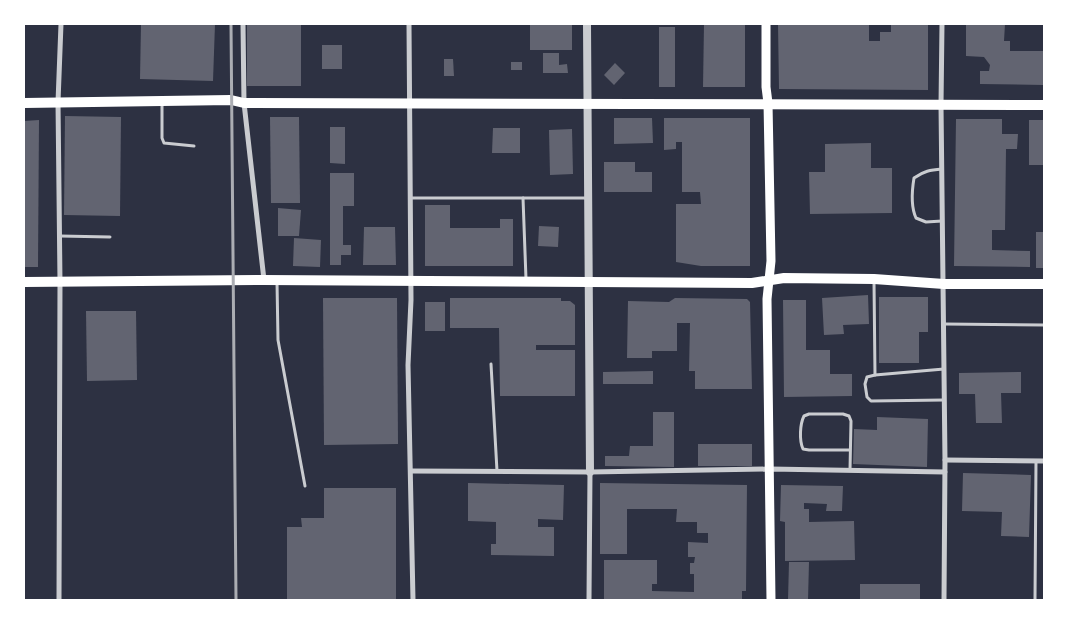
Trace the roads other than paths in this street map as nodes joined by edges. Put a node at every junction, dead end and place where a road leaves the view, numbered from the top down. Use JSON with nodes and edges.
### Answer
{"nodes":[{"id":1,"x":61,"y":24,"type":"edge"},
{"id":2,"x":242,"y":24,"type":"edge"},
{"id":3,"x":409,"y":24,"type":"edge"},
{"id":4,"x":587,"y":24,"type":"edge"},
{"id":5,"x":766,"y":24,"type":"edge"},
{"id":6,"x":942,"y":24,"type":"edge"},
{"id":7,"x":162,"y":101,"type":"junction"},
{"id":8,"x":58,"y":102,"type":"junction"},
{"id":9,"x":410,"y":102,"type":"junction"},
{"id":10,"x":588,"y":102,"type":"junction"},
{"id":11,"x":24,"y":103,"type":"edge"},
{"id":12,"x":244,"y":103,"type":"junction"},
{"id":13,"x":768,"y":103,"type":"junction"},
{"id":14,"x":1044,"y":104,"type":"edge"},
{"id":15,"x":941,"y":105,"type":"junction"},
{"id":16,"x":194,"y":146,"type":"dead end"},
{"id":17,"x":943,"y":170,"type":"junction"},
{"id":18,"x":410,"y":198,"type":"junction"},
{"id":19,"x":523,"y":198,"type":"junction"},
{"id":20,"x":588,"y":198,"type":"junction"},
{"id":21,"x":943,"y":221,"type":"junction"},
{"id":22,"x":60,"y":236,"type":"junction"},
{"id":23,"x":110,"y":237,"type":"dead end"},
{"id":24,"x":874,"y":279,"type":"junction"},
{"id":25,"x":264,"y":280,"type":"junction"},
{"id":26,"x":770,"y":280,"type":"junction"},
{"id":27,"x":277,"y":281,"type":"junction"},
{"id":28,"x":411,"y":281,"type":"junction"},
{"id":29,"x":24,"y":282,"type":"edge"},
{"id":30,"x":60,"y":282,"type":"junction"},
{"id":31,"x":526,"y":282,"type":"junction"},
{"id":32,"x":589,"y":282,"type":"junction"},
{"id":33,"x":944,"y":284,"type":"junction"},
{"id":34,"x":1044,"y":284,"type":"edge"},
{"id":35,"x":944,"y":324,"type":"junction"},
{"id":36,"x":1044,"y":325,"type":"edge"},
{"id":37,"x":491,"y":364,"type":"dead end"},
{"id":38,"x":945,"y":369,"type":"junction"},
{"id":39,"x":875,"y":375,"type":"junction"},
{"id":40,"x":945,"y":400,"type":"junction"},
{"id":41,"x":850,"y":450,"type":"junction"},
{"id":42,"x":945,"y":460,"type":"junction"},
{"id":43,"x":1036,"y":460,"type":"junction"},
{"id":44,"x":1044,"y":461,"type":"edge"},
{"id":45,"x":770,"y":469,"type":"junction"},
{"id":46,"x":850,"y":470,"type":"junction"},
{"id":47,"x":411,"y":471,"type":"junction"},
{"id":48,"x":497,"y":472,"type":"junction"},
{"id":49,"x":590,"y":472,"type":"junction"},
{"id":50,"x":945,"y":472,"type":"junction"},
{"id":51,"x":305,"y":486,"type":"dead end"},
{"id":52,"x":59,"y":600,"type":"edge"},
{"id":53,"x":413,"y":600,"type":"edge"},
{"id":54,"x":589,"y":600,"type":"edge"},
{"id":55,"x":772,"y":600,"type":"edge"},
{"id":56,"x":944,"y":600,"type":"edge"},
{"id":57,"x":1035,"y":600,"type":"edge"}],
"edges":[{"from":1,"to":8,"type":"street"},
{"from":2,"to":12,"type":"street"},
{"from":3,"to":9,"type":"street"},
{"from":4,"to":10,"type":"street"},
{"from":5,"to":13,"type":"main road"},
{"from":6,"to":15,"type":"street"},
{"from":7,"to":8,"type":"main road"},
{"from":7,"to":12,"type":"main road"},
{"from":7,"to":16,"type":"lane"},
{"from":8,"to":11,"type":"main road"},
{"from":8,"to":22,"type":"street"},
{"from":9,"to":10,"type":"main road"},
{"from":9,"to":12,"type":"main road"},
{"from":9,"to":18,"type":"street"},
{"from":10,"to":13,"type":"main road"},
{"from":10,"to":20,"type":"street"},
{"from":12,"to":25,"type":"street"},
{"from":13,"to":15,"type":"main road"},
{"from":13,"to":26,"type":"main road"},
{"from":14,"to":15,"type":"main road"},
{"from":15,"to":17,"type":"street"},
{"from":17,"to":21,"type":"street"},
{"from":17,"to":21,"type":"lane"},
{"from":18,"to":19,"type":"lane"},
{"from":18,"to":28,"type":"street"},
{"from":19,"to":20,"type":"lane"},
{"from":19,"to":31,"type":"lane"},
{"from":20,"to":32,"type":"street"},
{"from":21,"to":33,"type":"street"},
{"from":22,"to":23,"type":"lane"},
{"from":22,"to":30,"type":"street"},
{"from":24,"to":26,"type":"main road"},
{"from":24,"to":33,"type":"main road"},
{"from":24,"to":39,"type":"lane"},
{"from":25,"to":27,"type":"main road"},
{"from":25,"to":30,"type":"main road"},
{"from":26,"to":32,"type":"main road"},
{"from":26,"to":45,"type":"main road"},
{"from":27,"to":28,"type":"main road"},
{"from":27,"to":51,"type":"lane"},
{"from":28,"to":31,"type":"main road"},
{"from":28,"to":47,"type":"street"},
{"from":29,"to":30,"type":"main road"},
{"from":30,"to":52,"type":"street"},
{"from":31,"to":32,"type":"main road"},
{"from":32,"to":49,"type":"street"},
{"from":33,"to":34,"type":"main road"},
{"from":33,"to":35,"type":"street"},
{"from":35,"to":36,"type":"lane"},
{"from":35,"to":38,"type":"street"},
{"from":37,"to":48,"type":"lane"},
{"from":38,"to":39,"type":"lane"},
{"from":38,"to":40,"type":"street"},
{"from":39,"to":40,"type":"lane"},
{"from":40,"to":42,"type":"street"},
{"from":41,"to":41,"type":"lane"},
{"from":41,"to":46,"type":"lane"},
{"from":42,"to":43,"type":"street"},
{"from":42,"to":50,"type":"street"},
{"from":43,"to":44,"type":"street"},
{"from":43,"to":57,"type":"lane"},
{"from":45,"to":46,"type":"street"},
{"from":45,"to":49,"type":"street"},
{"from":45,"to":55,"type":"main road"},
{"from":46,"to":50,"type":"street"},
{"from":47,"to":48,"type":"street"},
{"from":47,"to":53,"type":"street"},
{"from":48,"to":49,"type":"street"},
{"from":49,"to":54,"type":"street"},
{"from":50,"to":56,"type":"street"}]}
